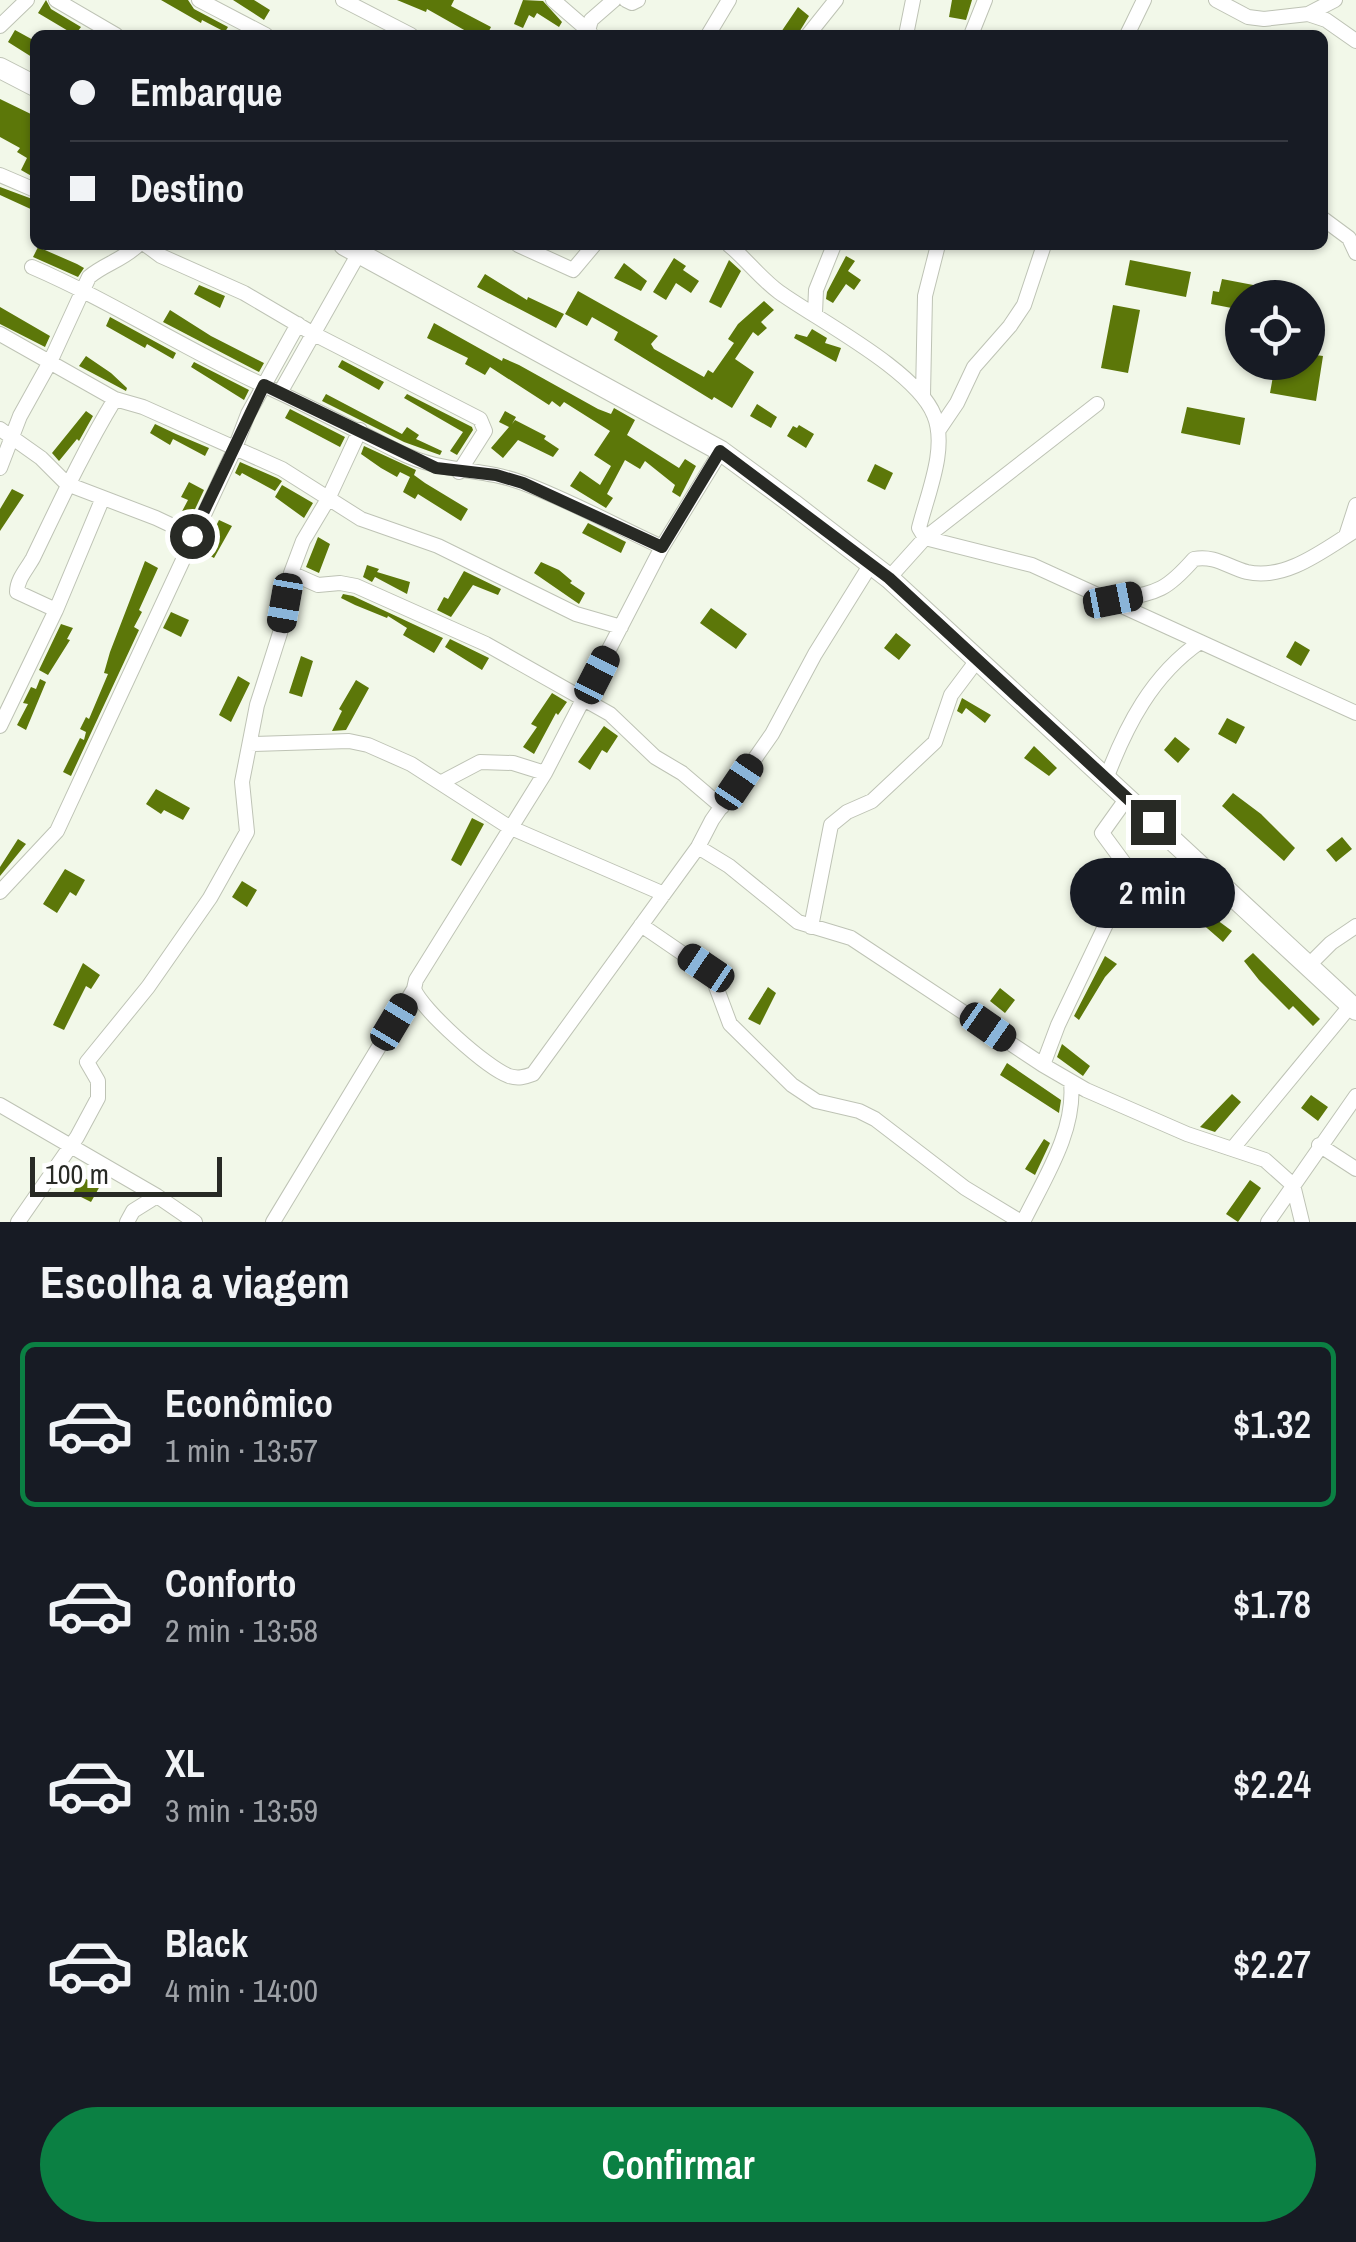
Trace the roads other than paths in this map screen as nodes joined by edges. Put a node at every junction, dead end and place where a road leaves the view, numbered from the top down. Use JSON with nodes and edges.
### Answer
{"nodes":[{"id":1,"x":27,"y":0,"type":"edge"},
{"id":2,"x":56,"y":0,"type":"edge"},
{"id":3,"x":199,"y":0,"type":"edge"},
{"id":4,"x":344,"y":0,"type":"edge"},
{"id":5,"x":553,"y":0,"type":"edge"},
{"id":6,"x":614,"y":0,"type":"edge"},
{"id":7,"x":626,"y":0,"type":"edge"},
{"id":8,"x":638,"y":0,"type":"edge"},
{"id":9,"x":729,"y":0,"type":"edge"},
{"id":10,"x":836,"y":0,"type":"edge"},
{"id":11,"x":913,"y":0,"type":"edge"},
{"id":12,"x":985,"y":0,"type":"edge"},
{"id":13,"x":1144,"y":0,"type":"edge"},
{"id":14,"x":1216,"y":0,"type":"edge"},
{"id":15,"x":1335,"y":0,"type":"edge"},
{"id":16,"x":1308,"y":14,"type":"junction"},
{"id":17,"x":0,"y":26,"type":"edge"},
{"id":18,"x":107,"y":30,"type":"edge"},
{"id":19,"x":256,"y":30,"type":"edge"},
{"id":20,"x":401,"y":30,"type":"edge"},
{"id":21,"x":585,"y":30,"type":"edge"},
{"id":22,"x":589,"y":30,"type":"edge"},
{"id":23,"x":711,"y":30,"type":"edge"},
{"id":24,"x":812,"y":30,"type":"edge"},
{"id":25,"x":907,"y":30,"type":"edge"},
{"id":26,"x":973,"y":30,"type":"edge"},
{"id":27,"x":1129,"y":30,"type":"edge"},
{"id":28,"x":1356,"y":41,"type":"edge"},
{"id":29,"x":0,"y":68,"type":"edge"},
{"id":30,"x":30,"y":83,"type":"edge"},
{"id":31,"x":0,"y":175,"type":"edge"},
{"id":32,"x":30,"y":188,"type":"edge"},
{"id":33,"x":1328,"y":222,"type":"edge"},
{"id":34,"x":133,"y":250,"type":"edge"},
{"id":35,"x":153,"y":250,"type":"edge"},
{"id":36,"x":351,"y":250,"type":"edge"},
{"id":37,"x":356,"y":250,"type":"edge"},
{"id":38,"x":529,"y":250,"type":"edge"},
{"id":39,"x":590,"y":250,"type":"edge"},
{"id":40,"x":734,"y":250,"type":"edge"},
{"id":41,"x":832,"y":250,"type":"edge"},
{"id":42,"x":937,"y":250,"type":"edge"},
{"id":43,"x":1042,"y":250,"type":"edge"},
{"id":44,"x":1356,"y":253,"type":"edge"},
{"id":45,"x":32,"y":266,"type":"dead end"},
{"id":46,"x":83,"y":289,"type":"junction"},
{"id":47,"x":816,"y":313,"type":"junction"},
{"id":48,"x":298,"y":324,"type":"junction"},
{"id":49,"x":312,"y":332,"type":"junction"},
{"id":50,"x":0,"y":334,"type":"edge"},
{"id":51,"x":50,"y":362,"type":"junction"},
{"id":52,"x":264,"y":385,"type":"junction"},
{"id":53,"x":281,"y":391,"type":"junction"},
{"id":54,"x":923,"y":396,"type":"junction"},
{"id":55,"x":115,"y":399,"type":"junction"},
{"id":56,"x":1097,"y":404,"type":"dead end"},
{"id":57,"x":360,"y":430,"type":"junction"},
{"id":58,"x":938,"y":431,"type":"junction"},
{"id":59,"x":6,"y":432,"type":"edge"},
{"id":60,"x":235,"y":448,"type":"junction"},
{"id":61,"x":720,"y":451,"type":"junction"},
{"id":62,"x":0,"y":468,"type":"edge"},
{"id":63,"x":459,"y":472,"type":"junction"},
{"id":64,"x":67,"y":484,"type":"junction"},
{"id":65,"x":328,"y":499,"type":"junction"},
{"id":66,"x":102,"y":500,"type":"junction"},
{"id":67,"x":1356,"y":505,"type":"edge"},
{"id":68,"x":1351,"y":533,"type":"edge"},
{"id":69,"x":192,"y":536,"type":"junction"},
{"id":70,"x":925,"y":538,"type":"junction"},
{"id":71,"x":662,"y":547,"type":"junction"},
{"id":72,"x":871,"y":564,"type":"junction"},
{"id":73,"x":291,"y":572,"type":"junction"},
{"id":74,"x":889,"y":578,"type":"junction"},
{"id":75,"x":1113,"y":600,"type":"junction"},
{"id":76,"x":56,"y":610,"type":"junction"},
{"id":77,"x":621,"y":626,"type":"junction"},
{"id":78,"x":1200,"y":642,"type":"junction"},
{"id":79,"x":978,"y":659,"type":"junction"},
{"id":80,"x":584,"y":700,"type":"junction"},
{"id":81,"x":1354,"y":710,"type":"edge"},
{"id":82,"x":0,"y":726,"type":"edge"},
{"id":83,"x":250,"y":744,"type":"junction"},
{"id":84,"x":545,"y":773,"type":"junction"},
{"id":85,"x":1106,"y":779,"type":"junction"},
{"id":86,"x":442,"y":782,"type":"junction"},
{"id":87,"x":1127,"y":798,"type":"junction"},
{"id":88,"x":722,"y":807,"type":"junction"},
{"id":89,"x":509,"y":827,"type":"junction"},
{"id":90,"x":698,"y":847,"type":"junction"},
{"id":91,"x":0,"y":892,"type":"edge"},
{"id":92,"x":664,"y":894,"type":"junction"},
{"id":93,"x":641,"y":924,"type":"junction"},
{"id":94,"x":1356,"y":926,"type":"edge"},
{"id":95,"x":810,"y":927,"type":"junction"},
{"id":96,"x":1309,"y":965,"type":"junction"},
{"id":97,"x":414,"y":989,"type":"junction"},
{"id":98,"x":1353,"y":1007,"type":"edge"},
{"id":99,"x":1043,"y":1065,"type":"junction"},
{"id":100,"x":1071,"y":1082,"type":"junction"},
{"id":101,"x":1356,"y":1096,"type":"edge"},
{"id":102,"x":0,"y":1105,"type":"edge"},
{"id":103,"x":1319,"y":1145,"type":"junction"},
{"id":104,"x":68,"y":1146,"type":"junction"},
{"id":105,"x":1233,"y":1148,"type":"junction"},
{"id":106,"x":1356,"y":1169,"type":"edge"},
{"id":107,"x":1292,"y":1185,"type":"junction"},
{"id":108,"x":157,"y":1196,"type":"junction"},
{"id":109,"x":18,"y":1222,"type":"edge"},
{"id":110,"x":127,"y":1222,"type":"edge"},
{"id":111,"x":195,"y":1222,"type":"edge"},
{"id":112,"x":273,"y":1222,"type":"edge"},
{"id":113,"x":1022,"y":1222,"type":"edge"},
{"id":114,"x":1268,"y":1222,"type":"edge"},
{"id":115,"x":1302,"y":1222,"type":"edge"}],
"edges":[{"from":1,"to":17,"type":"street"},
{"from":2,"to":18,"type":"street"},
{"from":3,"to":19,"type":"street"},
{"from":4,"to":20,"type":"street"},
{"from":5,"to":21,"type":"street"},
{"from":6,"to":22,"type":"street"},
{"from":7,"to":8,"type":"street"},
{"from":9,"to":23,"type":"street"},
{"from":10,"to":24,"type":"street"},
{"from":11,"to":25,"type":"street"},
{"from":12,"to":26,"type":"street"},
{"from":13,"to":27,"type":"street"},
{"from":14,"to":16,"type":"street"},
{"from":15,"to":16,"type":"street"},
{"from":16,"to":28,"type":"street"},
{"from":29,"to":30,"type":"main road"},
{"from":31,"to":32,"type":"street"},
{"from":33,"to":44,"type":"street"},
{"from":34,"to":46,"type":"street"},
{"from":35,"to":48,"type":"street"},
{"from":36,"to":49,"type":"street"},
{"from":37,"to":61,"type":"main road"},
{"from":38,"to":39,"type":"street"},
{"from":40,"to":47,"type":"street"},
{"from":41,"to":47,"type":"street"},
{"from":42,"to":54,"type":"street"},
{"from":43,"to":58,"type":"street"},
{"from":45,"to":46,"type":"street"},
{"from":46,"to":51,"type":"street"},
{"from":46,"to":52,"type":"street"},
{"from":47,"to":54,"type":"street"},
{"from":48,"to":49,"type":"street"},
{"from":48,"to":52,"type":"street"},
{"from":49,"to":53,"type":"street"},
{"from":49,"to":63,"type":"street"},
{"from":50,"to":51,"type":"street"},
{"from":51,"to":55,"type":"street"},
{"from":51,"to":59,"type":"street"},
{"from":52,"to":53,"type":"street"},
{"from":52,"to":60,"type":"street"},
{"from":53,"to":57,"type":"street"},
{"from":54,"to":58,"type":"street"},
{"from":55,"to":60,"type":"street"},
{"from":55,"to":64,"type":"street"},
{"from":56,"to":70,"type":"street"},
{"from":57,"to":63,"type":"street"},
{"from":57,"to":65,"type":"street"},
{"from":58,"to":70,"type":"street"},
{"from":59,"to":62,"type":"street"},
{"from":59,"to":64,"type":"street"},
{"from":60,"to":65,"type":"street"},
{"from":60,"to":69,"type":"street"},
{"from":61,"to":71,"type":"street"},
{"from":61,"to":72,"type":"main road"},
{"from":63,"to":71,"type":"street"},
{"from":64,"to":66,"type":"street"},
{"from":64,"to":76,"type":"street"},
{"from":65,"to":73,"type":"street"},
{"from":65,"to":77,"type":"street"},
{"from":66,"to":69,"type":"street"},
{"from":66,"to":76,"type":"street"},
{"from":67,"to":68,"type":"street"},
{"from":68,"to":75,"type":"street"},
{"from":69,"to":91,"type":"street"},
{"from":70,"to":74,"type":"street"},
{"from":70,"to":75,"type":"street"},
{"from":71,"to":77,"type":"street"},
{"from":72,"to":74,"type":"main road"},
{"from":72,"to":88,"type":"street"},
{"from":73,"to":80,"type":"street"},
{"from":73,"to":83,"type":"street"},
{"from":74,"to":79,"type":"main road"},
{"from":75,"to":78,"type":"street"},
{"from":76,"to":82,"type":"street"},
{"from":77,"to":80,"type":"street"},
{"from":78,"to":81,"type":"street"},
{"from":78,"to":85,"type":"street"},
{"from":79,"to":85,"type":"main road"},
{"from":79,"to":95,"type":"street"},
{"from":80,"to":84,"type":"street"},
{"from":80,"to":88,"type":"street"},
{"from":83,"to":86,"type":"street"},
{"from":83,"to":104,"type":"street"},
{"from":84,"to":86,"type":"street"},
{"from":84,"to":89,"type":"street"},
{"from":85,"to":87,"type":"main road"},
{"from":86,"to":89,"type":"street"},
{"from":87,"to":96,"type":"main road"},
{"from":87,"to":99,"type":"street"},
{"from":88,"to":90,"type":"street"},
{"from":89,"to":92,"type":"street"},
{"from":89,"to":97,"type":"street"},
{"from":90,"to":92,"type":"street"},
{"from":90,"to":95,"type":"street"},
{"from":92,"to":93,"type":"street"},
{"from":93,"to":97,"type":"street"},
{"from":93,"to":113,"type":"street"},
{"from":94,"to":96,"type":"street"},
{"from":95,"to":99,"type":"street"},
{"from":96,"to":98,"type":"main road"},
{"from":97,"to":112,"type":"street"},
{"from":98,"to":105,"type":"street"},
{"from":99,"to":100,"type":"street"},
{"from":100,"to":105,"type":"street"},
{"from":100,"to":113,"type":"street"},
{"from":101,"to":103,"type":"street"},
{"from":102,"to":104,"type":"street"},
{"from":103,"to":106,"type":"street"},
{"from":103,"to":107,"type":"street"},
{"from":104,"to":108,"type":"street"},
{"from":104,"to":109,"type":"street"},
{"from":105,"to":107,"type":"street"},
{"from":107,"to":114,"type":"street"},
{"from":107,"to":115,"type":"street"},
{"from":108,"to":110,"type":"street"},
{"from":108,"to":111,"type":"street"}]}
